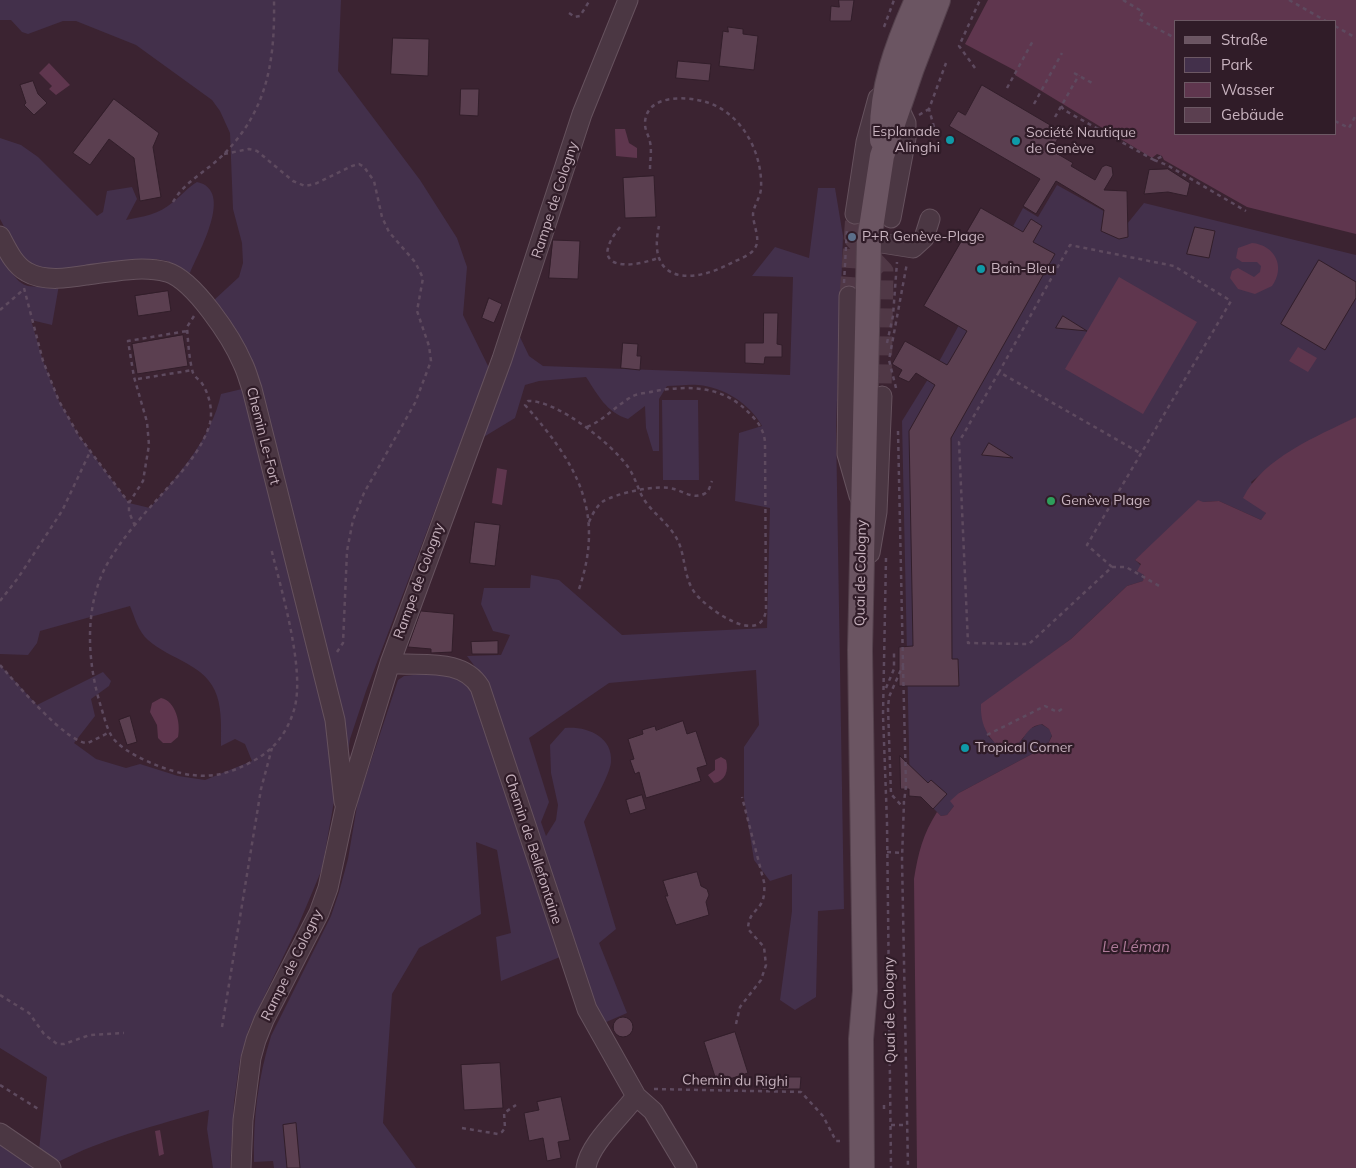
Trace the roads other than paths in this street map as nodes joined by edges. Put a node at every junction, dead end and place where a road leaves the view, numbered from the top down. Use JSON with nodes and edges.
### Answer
{"nodes":[{"id":1,"x":628,"y":0,"type":"edge"},
{"id":2,"x":917,"y":0,"type":"edge"},
{"id":3,"x":938,"y":0,"type":"edge"},
{"id":4,"x":889,"y":74,"type":"junction"},
{"id":5,"x":907,"y":112,"type":"junction"},
{"id":6,"x":882,"y":156,"type":"junction"},
{"id":7,"x":855,"y":214,"type":"tunnel mouth"},
{"id":8,"x":891,"y":218,"type":"dead end"},
{"id":9,"x":930,"y":219,"type":"dead end"},
{"id":10,"x":0,"y":236,"type":"edge"},
{"id":11,"x":870,"y":241,"type":"junction"},
{"id":12,"x":849,"y":296,"type":"tunnel mouth"},
{"id":13,"x":889,"y":394,"type":"tunnel mouth"},
{"id":14,"x":862,"y":509,"type":"junction"},
{"id":15,"x":861,"y":603,"type":"junction"},
{"id":16,"x":390,"y":663,"type":"junction"},
{"id":17,"x":345,"y":809,"type":"junction"},
{"id":18,"x":636,"y":1096,"type":"junction"},
{"id":19,"x":876,"y":1102,"type":"junction"},
{"id":20,"x":0,"y":1133,"type":"edge"},
{"id":21,"x":51,"y":1168,"type":"edge"},
{"id":22,"x":241,"y":1168,"type":"edge"},
{"id":23,"x":586,"y":1168,"type":"edge"},
{"id":24,"x":686,"y":1168,"type":"edge"},
{"id":25,"x":862,"y":1168,"type":"edge"},
{"id":26,"x":876,"y":1168,"type":"edge"}],
"edges":[{"from":1,"to":16,"type":"street","name":"Rampe de Cologny"},
{"from":2,"to":4,"type":"main road","name":"Quai de Cologny"},
{"from":3,"to":5,"type":"main road","name":"Quai de Cologny"},
{"from":4,"to":6,"type":"main road","name":"Quai de Cologny"},
{"from":4,"to":7,"type":"street"},
{"from":5,"to":6,"type":"main road","name":"Quai de Cologny"},
{"from":5,"to":8,"type":"street"},
{"from":6,"to":11,"type":"main road","name":"Quai de Cologny"},
{"from":9,"to":11,"type":"street"},
{"from":10,"to":17,"type":"street","name":"Chemin Le-Fort"},
{"from":11,"to":14,"type":"main road","name":"Quai de Cologny"},
{"from":12,"to":14,"type":"street"},
{"from":13,"to":15,"type":"street"},
{"from":14,"to":15,"type":"main road","name":"Quai de Cologny"},
{"from":15,"to":19,"type":"main road","name":"Quai de Cologny"},
{"from":16,"to":17,"type":"street","name":"Rampe de Cologny"},
{"from":16,"to":18,"type":"street","name":"Chemin de Bellefontaine"},
{"from":17,"to":22,"type":"street","name":"Rampe de Cologny"},
{"from":18,"to":23,"type":"street"},
{"from":18,"to":24,"type":"street","name":"Chemin de Bellefontaine"},
{"from":19,"to":25,"type":"main road","name":"Quai de Cologny"},
{"from":19,"to":26,"type":"main road","name":"Quai de Cologny"},
{"from":20,"to":21,"type":"street"}]}
